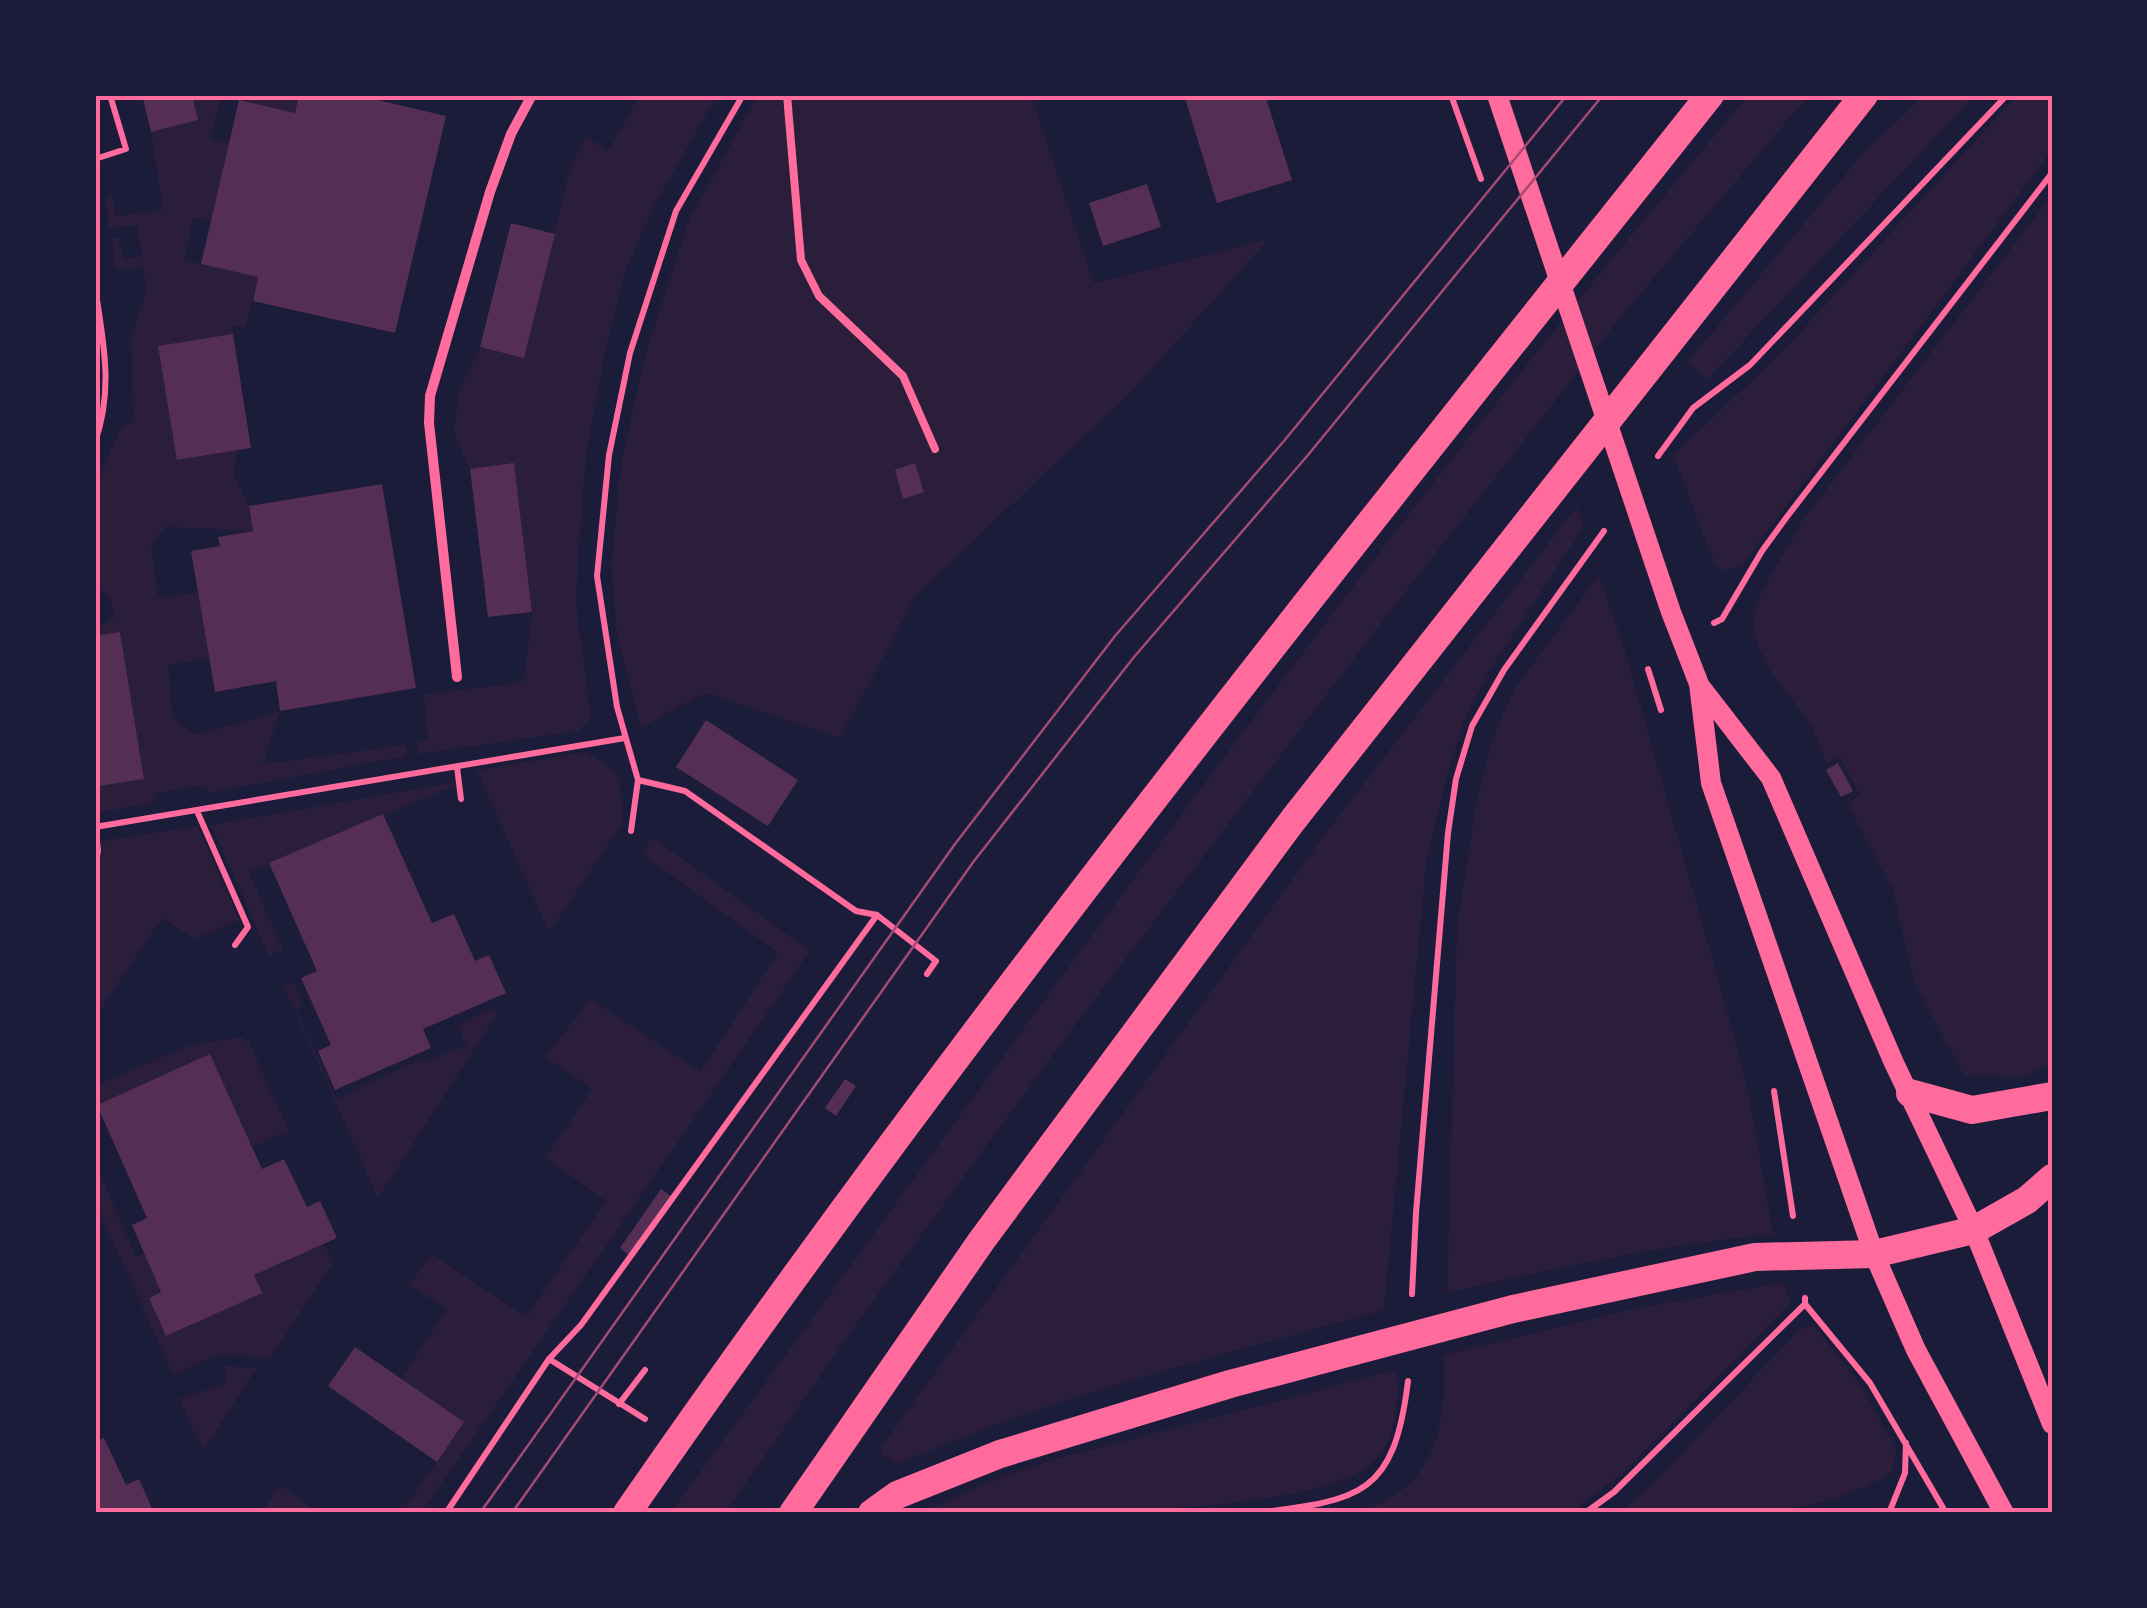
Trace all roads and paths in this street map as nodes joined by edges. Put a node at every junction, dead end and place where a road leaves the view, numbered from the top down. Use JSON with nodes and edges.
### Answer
{"nodes":[{"id":1,"x":110,"y":95,"type":"edge"},
{"id":2,"x":532,"y":95,"type":"edge"},
{"id":3,"x":743,"y":95,"type":"edge"},
{"id":4,"x":787,"y":95,"type":"edge"},
{"id":5,"x":1451,"y":95,"type":"edge"},
{"id":6,"x":1497,"y":95,"type":"edge"},
{"id":7,"x":1710,"y":95,"type":"edge"},
{"id":8,"x":1864,"y":95,"type":"edge"},
{"id":9,"x":2007,"y":95,"type":"edge"},
{"id":10,"x":1456,"y":108,"type":"dead end"},
{"id":11,"x":95,"y":158,"type":"edge"},
{"id":12,"x":2052,"y":173,"type":"edge"},
{"id":13,"x":95,"y":287,"type":"edge"},
{"id":14,"x":98,"y":423,"type":"edge"},
{"id":15,"x":95,"y":442,"type":"edge"},
{"id":16,"x":934,"y":449,"type":"dead end"},
{"id":17,"x":1648,"y":470,"type":"dead end"},
{"id":18,"x":1615,"y":516,"type":"dead end"},
{"id":19,"x":1682,"y":638,"type":"junction"},
{"id":20,"x":457,"y":676,"type":"dead end"},
{"id":21,"x":1699,"y":684,"type":"junction"},
{"id":22,"x":625,"y":738,"type":"junction"},
{"id":23,"x":457,"y":767,"type":"junction"},
{"id":24,"x":638,"y":780,"type":"junction"},
{"id":25,"x":461,"y":799,"type":"dead end"},
{"id":26,"x":197,"y":811,"type":"junction"},
{"id":27,"x":95,"y":827,"type":"edge"},
{"id":28,"x":630,"y":831,"type":"dead end"},
{"id":29,"x":95,"y":869,"type":"edge"},
{"id":30,"x":95,"y":905,"type":"edge"},
{"id":31,"x":877,"y":915,"type":"junction"},
{"id":32,"x":95,"y":922,"type":"edge"},
{"id":33,"x":235,"y":945,"type":"dead end"},
{"id":34,"x":927,"y":974,"type":"dead end"},
{"id":35,"x":1910,"y":1093,"type":"junction"},
{"id":36,"x":2052,"y":1096,"type":"edge"},
{"id":37,"x":2052,"y":1178,"type":"edge"},
{"id":38,"x":1974,"y":1230,"type":"junction"},
{"id":39,"x":1874,"y":1254,"type":"junction"},
{"id":40,"x":1412,"y":1301,"type":"dead end"},
{"id":41,"x":1805,"y":1304,"type":"dead end"},
{"id":42,"x":549,"y":1359,"type":"junction"},
{"id":43,"x":644,"y":1370,"type":"dead end"},
{"id":44,"x":1410,"y":1370,"type":"dead end"},
{"id":45,"x":620,"y":1404,"type":"junction"},
{"id":46,"x":644,"y":1420,"type":"dead end"},
{"id":47,"x":2052,"y":1424,"type":"edge"},
{"id":48,"x":1906,"y":1443,"type":"dead end"},
{"id":49,"x":446,"y":1513,"type":"edge"},
{"id":50,"x":627,"y":1513,"type":"edge"},
{"id":51,"x":793,"y":1513,"type":"edge"},
{"id":52,"x":872,"y":1513,"type":"edge"},
{"id":53,"x":1256,"y":1513,"type":"edge"},
{"id":54,"x":1585,"y":1513,"type":"edge"},
{"id":55,"x":1889,"y":1513,"type":"edge"},
{"id":56,"x":2004,"y":1513,"type":"edge"}],
"edges":[{"from":1,"to":11,"type":"path"},
{"from":2,"to":20,"type":"street"},
{"from":3,"to":22,"type":"path"},
{"from":4,"to":16,"type":"lane"},
{"from":5,"to":10,"type":"path"},
{"from":6,"to":19,"type":"main road"},
{"from":7,"to":50,"type":"highway"},
{"from":8,"to":51,"type":"highway"},
{"from":9,"to":17,"type":"path"},
{"from":12,"to":19,"type":"path"},
{"from":13,"to":14,"type":"path"},
{"from":14,"to":15,"type":"path"},
{"from":18,"to":40,"type":"path"},
{"from":19,"to":21,"type":"main road"},
{"from":21,"to":35,"type":"main road"},
{"from":21,"to":39,"type":"main road"},
{"from":22,"to":23,"type":"path"},
{"from":22,"to":24,"type":"path"},
{"from":23,"to":25,"type":"path"},
{"from":23,"to":26,"type":"path"},
{"from":24,"to":28,"type":"path"},
{"from":24,"to":31,"type":"path"},
{"from":26,"to":27,"type":"path"},
{"from":26,"to":33,"type":"path"},
{"from":27,"to":29,"type":"path"},
{"from":30,"to":32,"type":"path"},
{"from":31,"to":34,"type":"path"},
{"from":31,"to":42,"type":"path"},
{"from":35,"to":36,"type":"highway"},
{"from":35,"to":38,"type":"main road"},
{"from":37,"to":38,"type":"highway"},
{"from":38,"to":39,"type":"highway"},
{"from":38,"to":47,"type":"main road"},
{"from":39,"to":52,"type":"highway"},
{"from":39,"to":56,"type":"main road"},
{"from":41,"to":54,"type":"path"},
{"from":42,"to":45,"type":"path"},
{"from":42,"to":49,"type":"path"},
{"from":43,"to":45,"type":"path"},
{"from":44,"to":53,"type":"path"},
{"from":45,"to":46,"type":"path"},
{"from":48,"to":55,"type":"path"}]}
